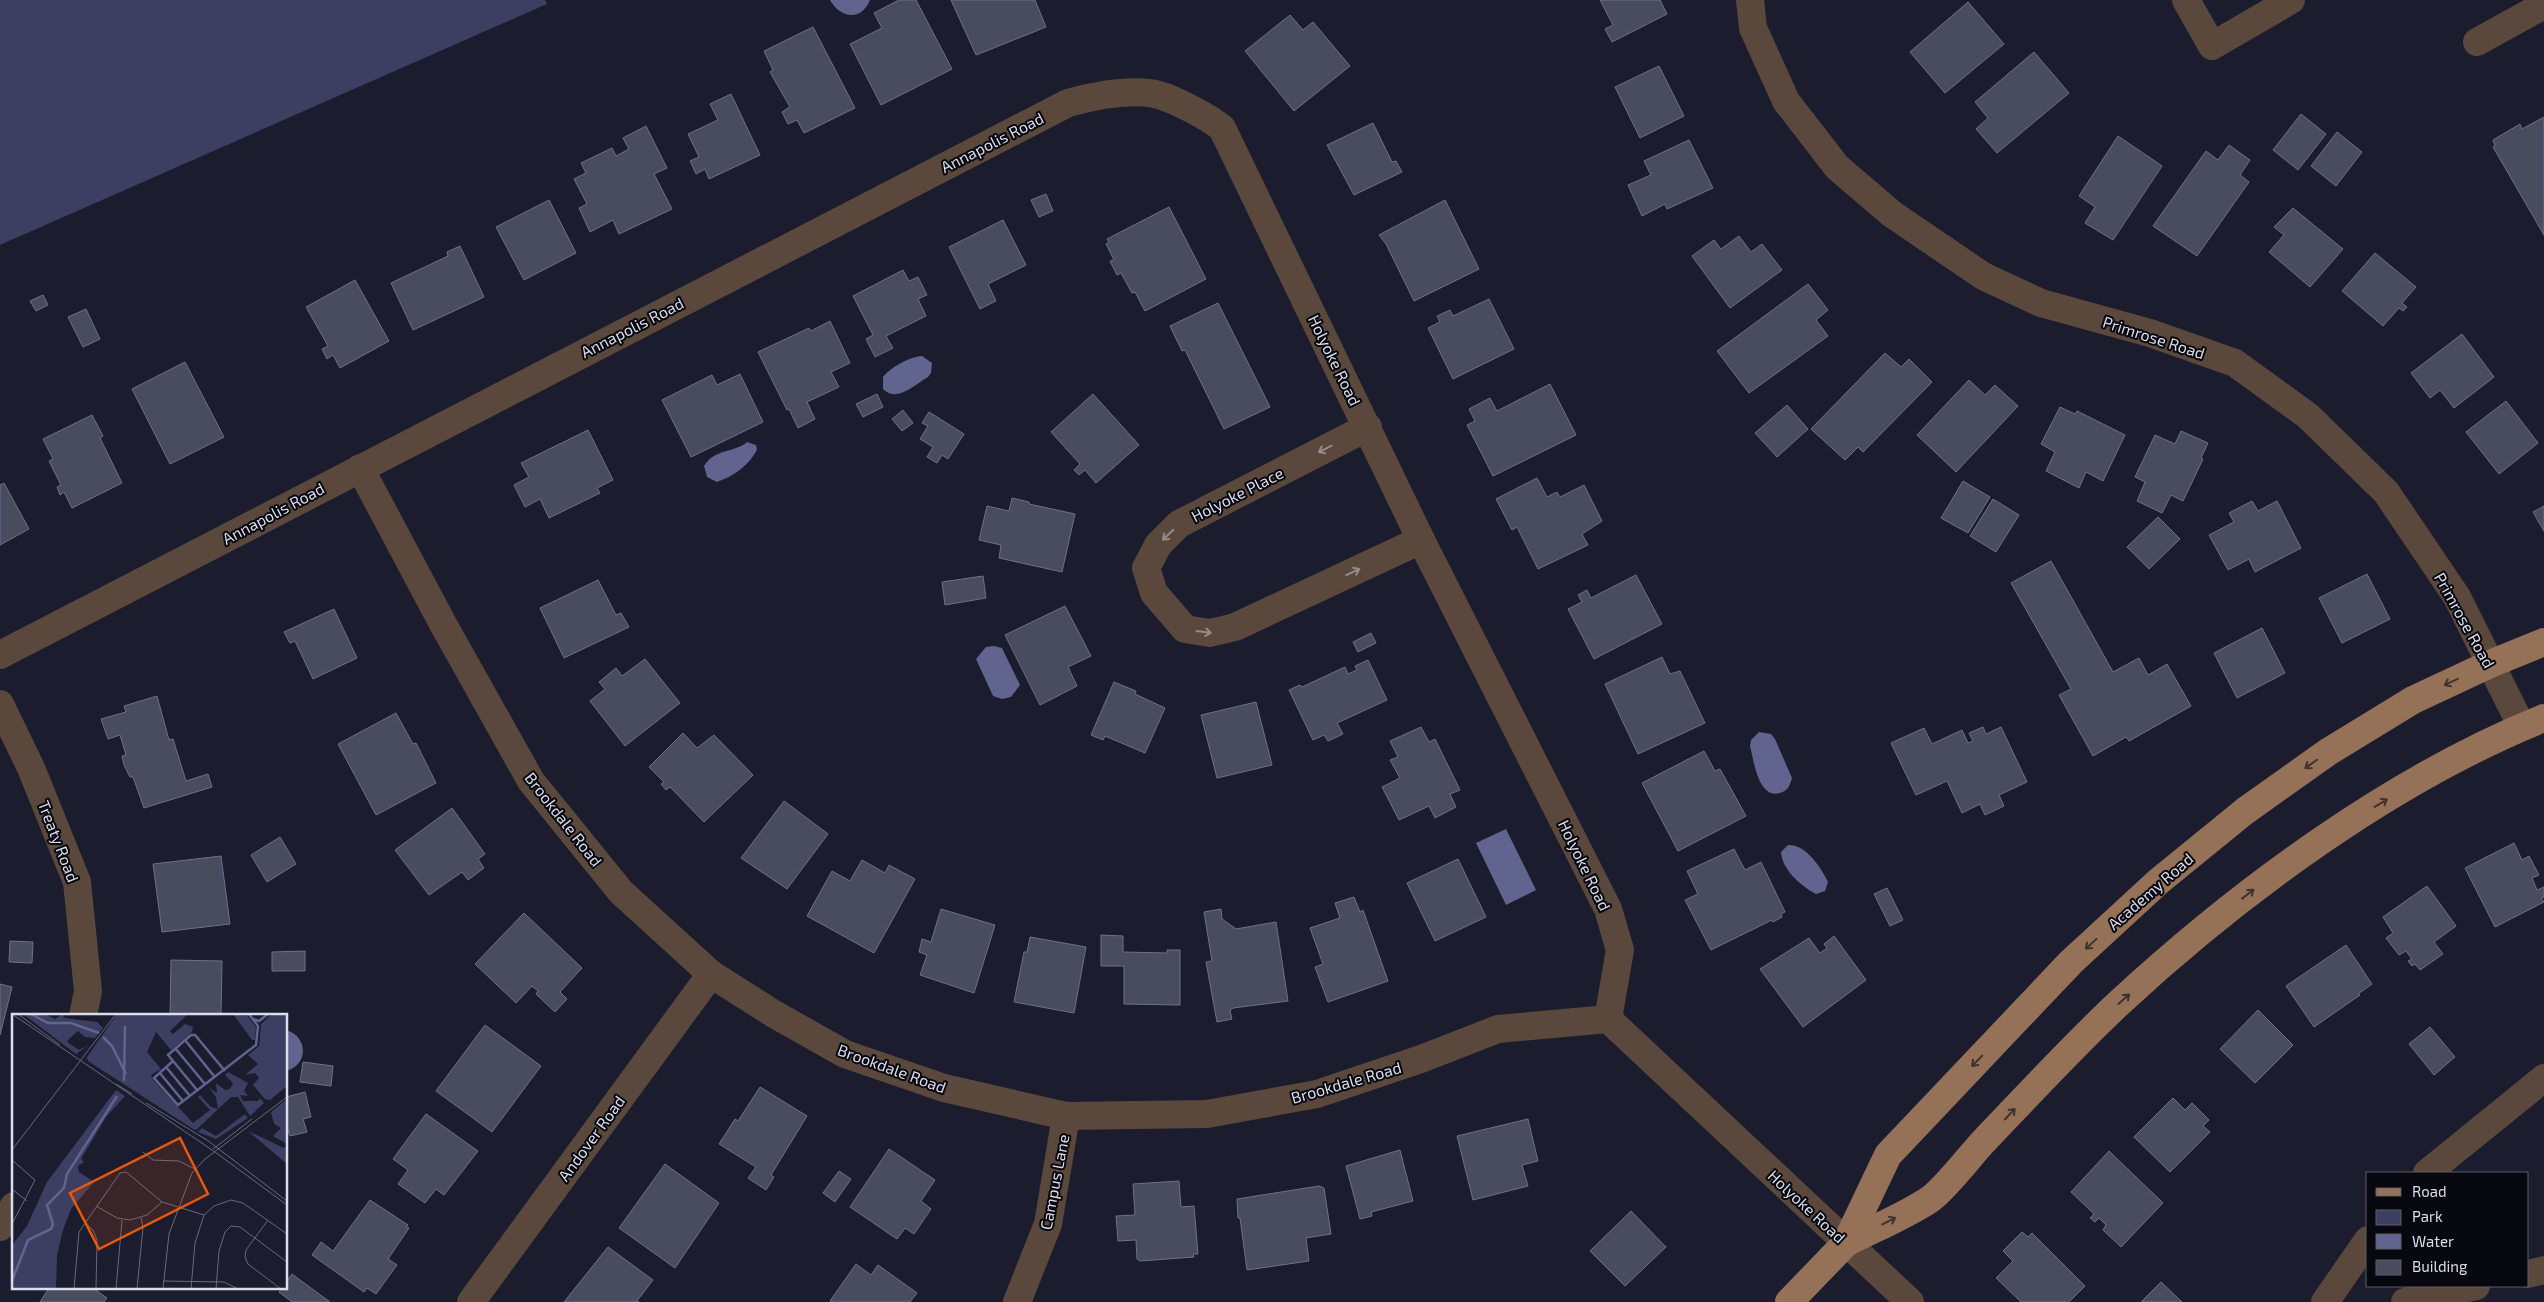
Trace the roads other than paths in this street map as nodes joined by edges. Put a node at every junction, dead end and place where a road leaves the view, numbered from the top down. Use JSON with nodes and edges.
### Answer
{"nodes":[{"id":1,"x":1750,"y":0,"type":"edge"},
{"id":2,"x":2186,"y":0,"type":"edge"},
{"id":3,"x":2291,"y":0,"type":"edge"},
{"id":4,"x":2544,"y":5,"type":"edge"},
{"id":5,"x":2477,"y":42,"type":"dead end"},
{"id":6,"x":1248,"y":180,"type":"joint"},
{"id":7,"x":1368,"y":427,"type":"junction"},
{"id":8,"x":360,"y":468,"type":"junction"},
{"id":9,"x":1421,"y":540,"type":"junction"},
{"id":10,"x":2544,"y":642,"type":"edge"},
{"id":11,"x":0,"y":656,"type":"edge"},
{"id":12,"x":2490,"y":664,"type":"junction"},
{"id":13,"x":0,"y":704,"type":"edge"},
{"id":14,"x":2533,"y":722,"type":"edge"},
{"id":15,"x":711,"y":974,"type":"junction"},
{"id":16,"x":83,"y":1014,"type":"edge"},
{"id":17,"x":1608,"y":1019,"type":"junction"},
{"id":18,"x":2544,"y":1078,"type":"edge"},
{"id":19,"x":1066,"y":1116,"type":"junction"},
{"id":20,"x":2428,"y":1172,"type":"edge"},
{"id":21,"x":12,"y":1209,"type":"edge"},
{"id":22,"x":0,"y":1227,"type":"edge"},
{"id":23,"x":1846,"y":1243,"type":"junction"},
{"id":24,"x":2366,"y":1243,"type":"edge"},
{"id":25,"x":2544,"y":1270,"type":"edge"},
{"id":26,"x":2529,"y":1274,"type":"edge"},
{"id":27,"x":2472,"y":1287,"type":"edge"},
{"id":28,"x":471,"y":1302,"type":"edge"},
{"id":29,"x":1017,"y":1302,"type":"edge"},
{"id":30,"x":1789,"y":1302,"type":"edge"},
{"id":31,"x":1910,"y":1302,"type":"edge"},
{"id":32,"x":2325,"y":1302,"type":"edge"},
{"id":33,"x":2405,"y":1302,"type":"edge"}],
"edges":[{"from":1,"to":12,"type":"street","name":"Primrose Road"},
{"from":2,"to":3,"type":"street"},
{"from":4,"to":5,"type":"street"},
{"from":6,"to":7,"type":"street","name":"Holyoke Road"},
{"from":6,"to":8,"type":"street","name":"Annapolis Road"},
{"from":7,"to":9,"type":"street","name":"Holyoke Road"},
{"from":7,"to":9,"type":"street","name":"Holyoke Place","one_way":true},
{"from":8,"to":11,"type":"street","name":"Annapolis Road"},
{"from":8,"to":15,"type":"street","name":"Brookdale Road"},
{"from":9,"to":17,"type":"street","name":"Holyoke Road"},
{"from":10,"to":12,"type":"main road","name":"Academy Road"},
{"from":12,"to":14,"type":"street","name":"Primrose Road"},
{"from":12,"to":23,"type":"main road","name":"Academy Road","one_way":true},
{"from":13,"to":16,"type":"street","name":"Treaty Road"},
{"from":23,"to":14,"type":"main road","name":"Academy Road","one_way":true},
{"from":15,"to":19,"type":"street","name":"Brookdale Road"},
{"from":15,"to":28,"type":"street","name":"Andover Road"},
{"from":17,"to":19,"type":"street","name":"Brookdale Road"},
{"from":17,"to":23,"type":"street","name":"Holyoke Road"},
{"from":18,"to":20,"type":"street"},
{"from":19,"to":29,"type":"street","name":"Campus Lane"},
{"from":21,"to":22,"type":"street"},
{"from":23,"to":30,"type":"main road","name":"Academy Road"},
{"from":23,"to":31,"type":"street","name":"Holyoke Road"},
{"from":24,"to":32,"type":"street"},
{"from":25,"to":26,"type":"street"},
{"from":27,"to":33,"type":"street"}]}
